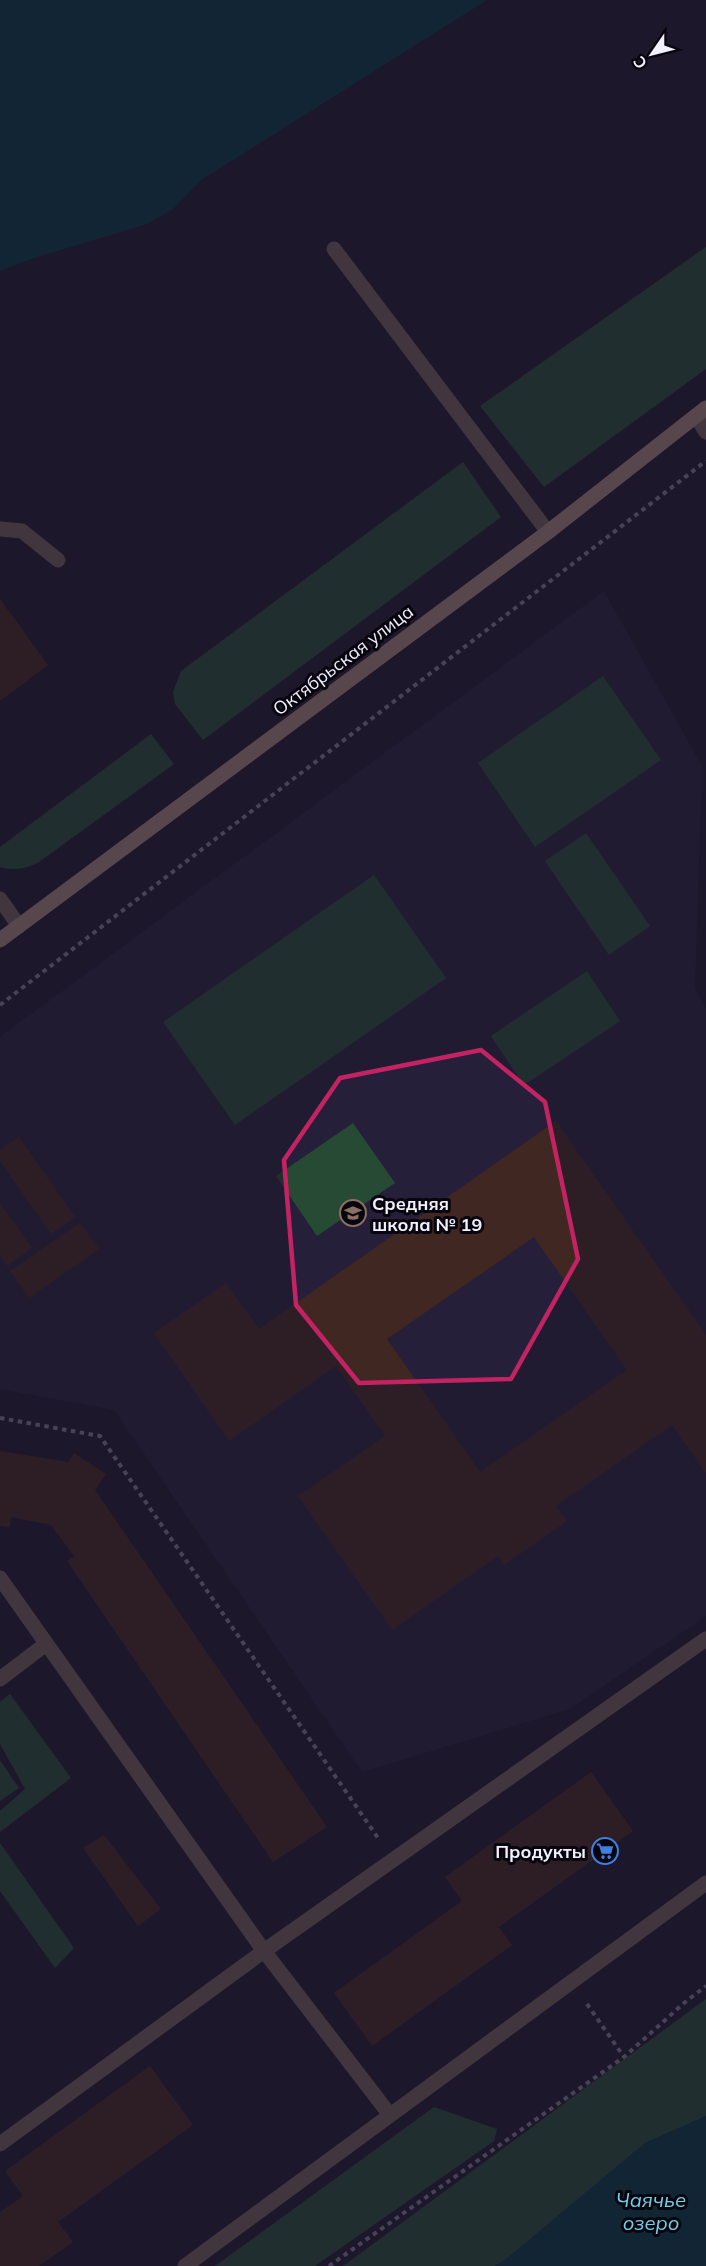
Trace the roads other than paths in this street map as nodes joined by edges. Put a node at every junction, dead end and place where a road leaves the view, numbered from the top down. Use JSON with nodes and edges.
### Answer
{"nodes":[{"id":1,"x":334,"y":249,"type":"dead end"},
{"id":2,"x":701,"y":412,"type":"edge"},
{"id":3,"x":706,"y":432,"type":"edge"},
{"id":4,"x":0,"y":529,"type":"edge"},
{"id":5,"x":548,"y":532,"type":"junction"},
{"id":6,"x":58,"y":560,"type":"dead end"},
{"id":7,"x":0,"y":899,"type":"edge"},
{"id":8,"x":19,"y":926,"type":"junction"},
{"id":9,"x":0,"y":940,"type":"edge"},
{"id":10,"x":0,"y":1578,"type":"edge"},
{"id":11,"x":706,"y":1639,"type":"edge"},
{"id":12,"x":46,"y":1644,"type":"junction"},
{"id":13,"x":0,"y":1679,"type":"edge"},
{"id":14,"x":706,"y":1883,"type":"edge"},
{"id":15,"x":264,"y":1951,"type":"junction"},
{"id":16,"x":390,"y":2115,"type":"junction"},
{"id":17,"x":0,"y":2145,"type":"edge"},
{"id":18,"x":185,"y":2266,"type":"edge"}],
"edges":[{"from":1,"to":5,"type":"lane"},
{"from":2,"to":3,"type":"lane"},
{"from":2,"to":5,"type":"main road","name":"Октябрьская улица"},
{"from":4,"to":6,"type":"lane"},
{"from":5,"to":8,"type":"main road","name":"Октябрьская улица"},
{"from":7,"to":8,"type":"lane"},
{"from":8,"to":9,"type":"main road","name":"Октябрьская улица"},
{"from":10,"to":12,"type":"lane"},
{"from":11,"to":15,"type":"lane"},
{"from":12,"to":13,"type":"lane"},
{"from":12,"to":15,"type":"lane"},
{"from":14,"to":16,"type":"lane"},
{"from":15,"to":16,"type":"lane"},
{"from":15,"to":17,"type":"lane"},
{"from":16,"to":18,"type":"lane"}]}
